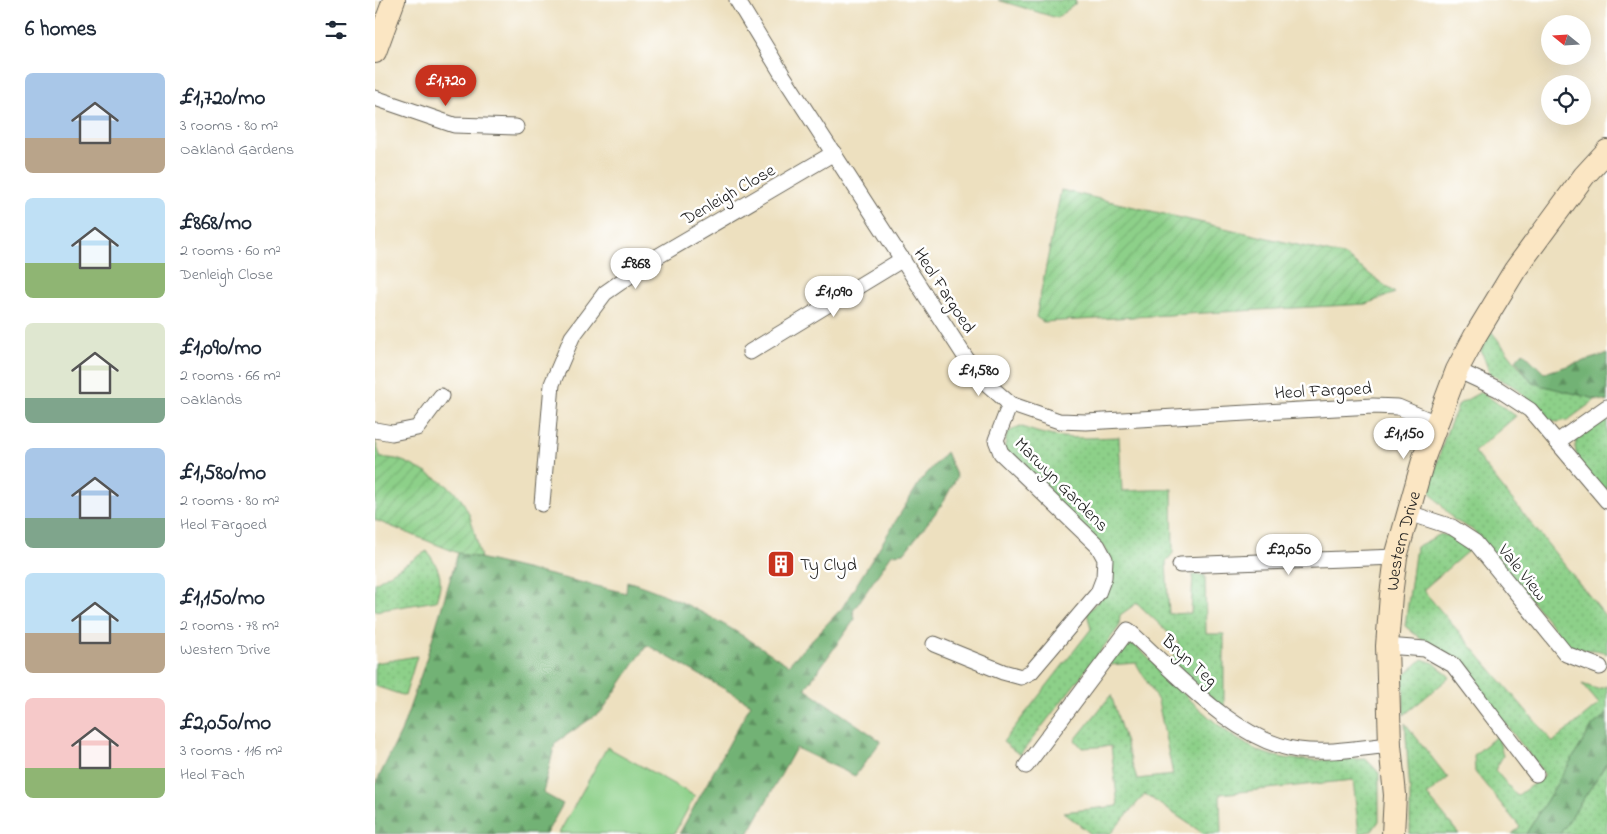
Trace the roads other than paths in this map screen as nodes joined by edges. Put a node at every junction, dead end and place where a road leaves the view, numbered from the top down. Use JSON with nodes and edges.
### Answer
{"nodes":[{"id":1,"x":394,"y":0,"type":"edge"},
{"id":2,"x":737,"y":0,"type":"edge"},
{"id":3,"x":375,"y":52,"type":"edge"},
{"id":4,"x":375,"y":98,"type":"edge"},
{"id":5,"x":516,"y":127,"type":"dead end"},
{"id":6,"x":1607,"y":151,"type":"edge"},
{"id":7,"x":834,"y":153,"type":"junction"},
{"id":8,"x":903,"y":259,"type":"junction"},
{"id":9,"x":751,"y":352,"type":"dead end"},
{"id":10,"x":1457,"y":370,"type":"junction"},
{"id":11,"x":441,"y":396,"type":"dead end"},
{"id":12,"x":1010,"y":404,"type":"junction"},
{"id":13,"x":1607,"y":407,"type":"edge"},
{"id":14,"x":1436,"y":423,"type":"junction"},
{"id":15,"x":375,"y":430,"type":"edge"},
{"id":16,"x":1557,"y":442,"type":"junction"},
{"id":17,"x":1607,"y":501,"type":"edge"},
{"id":18,"x":542,"y":504,"type":"dead end"},
{"id":19,"x":1409,"y":513,"type":"junction"},
{"id":20,"x":1396,"y":557,"type":"junction"},
{"id":21,"x":1180,"y":565,"type":"dead end"},
{"id":22,"x":934,"y":644,"type":"dead end"},
{"id":23,"x":1387,"y":646,"type":"junction"},
{"id":24,"x":1600,"y":667,"type":"dead end"},
{"id":25,"x":1390,"y":745,"type":"junction"},
{"id":26,"x":1026,"y":766,"type":"dead end"},
{"id":27,"x":1536,"y":774,"type":"dead end"},
{"id":28,"x":1393,"y":834,"type":"edge"}],
"edges":[{"from":1,"to":3,"type":"street"},
{"from":2,"to":7,"type":"street","name":"Heol Fargoed"},
{"from":4,"to":5,"type":"street"},
{"from":6,"to":10,"type":"street","name":"Western Drive"},
{"from":7,"to":8,"type":"street","name":"Heol Fargoed"},
{"from":7,"to":18,"type":"street","name":"Denleigh Close"},
{"from":8,"to":9,"type":"street"},
{"from":8,"to":12,"type":"street","name":"Heol Fargoed"},
{"from":10,"to":14,"type":"street","name":"Western Drive"},
{"from":10,"to":16,"type":"street"},
{"from":11,"to":15,"type":"street"},
{"from":12,"to":14,"type":"street","name":"Heol Fargoed"},
{"from":12,"to":22,"type":"street","name":"Marwyn Gardens"},
{"from":13,"to":16,"type":"street"},
{"from":14,"to":19,"type":"street","name":"Western Drive"},
{"from":16,"to":17,"type":"street"},
{"from":19,"to":20,"type":"street","name":"Western Drive"},
{"from":19,"to":24,"type":"street","name":"Vale View"},
{"from":20,"to":21,"type":"street"},
{"from":20,"to":23,"type":"street","name":"Western Drive"},
{"from":23,"to":25,"type":"street","name":"Western Drive"},
{"from":23,"to":27,"type":"street"},
{"from":25,"to":26,"type":"street","name":"Bryn Teg"},
{"from":25,"to":28,"type":"street","name":"Western Drive"}]}
